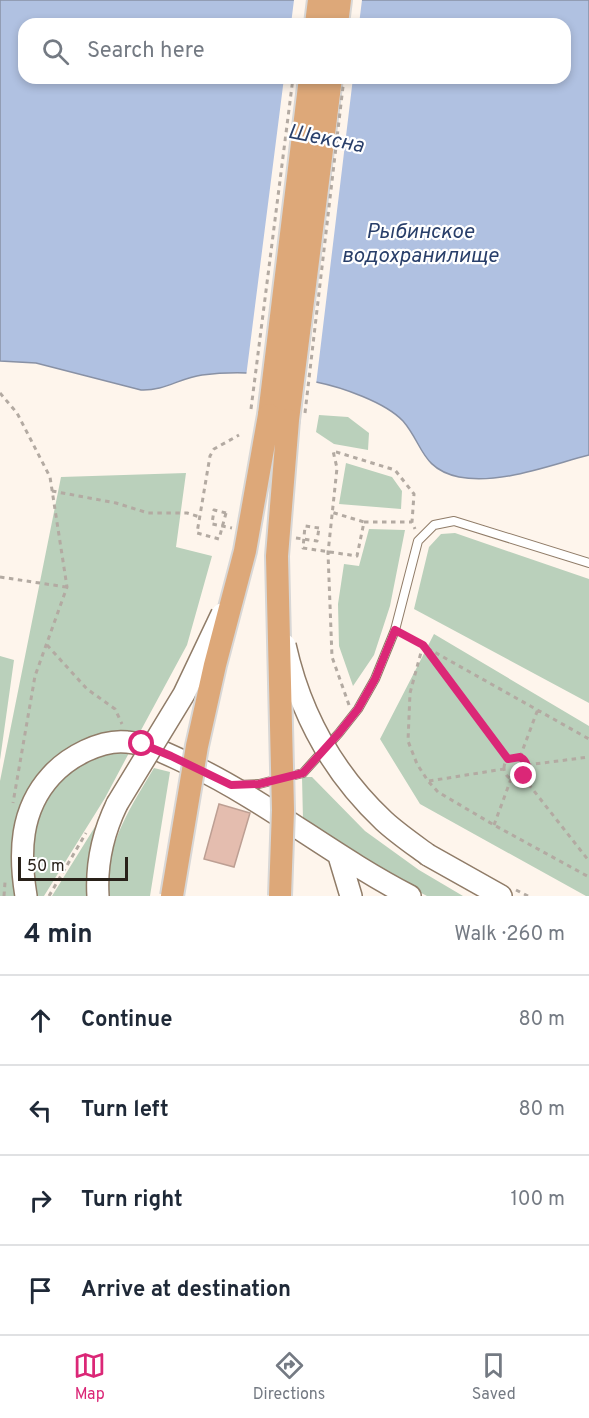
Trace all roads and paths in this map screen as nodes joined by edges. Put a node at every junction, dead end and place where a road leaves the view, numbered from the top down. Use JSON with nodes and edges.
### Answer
{"nodes":[{"id":1,"x":319,"y":0,"type":"edge"},
{"id":2,"x":340,"y":0,"type":"edge"},
{"id":3,"x":317,"y":18,"type":"edge"},
{"id":4,"x":338,"y":18,"type":"edge"},
{"id":5,"x":292,"y":84,"type":"edge"},
{"id":6,"x":309,"y":84,"type":"edge"},
{"id":7,"x":330,"y":84,"type":"edge"},
{"id":8,"x":343,"y":84,"type":"edge"},
{"id":9,"x":0,"y":393,"type":"edge"},
{"id":10,"x":250,"y":417,"type":"dead end"},
{"id":11,"x":304,"y":422,"type":"dead end"},
{"id":12,"x":239,"y":435,"type":"dead end"},
{"id":13,"x":52,"y":491,"type":"junction"},
{"id":14,"x":331,"y":512,"type":"junction"},
{"id":15,"x":201,"y":517,"type":"junction"},
{"id":16,"x":236,"y":520,"type":"dead end"},
{"id":17,"x":364,"y":522,"type":"junction"},
{"id":18,"x":412,"y":522,"type":"junction"},
{"id":19,"x":292,"y":537,"type":"dead end"},
{"id":20,"x":418,"y":541,"type":"junction"},
{"id":21,"x":328,"y":553,"type":"junction"},
{"id":22,"x":589,"y":563,"type":"edge"},
{"id":23,"x":0,"y":577,"type":"edge"},
{"id":24,"x":235,"y":586,"type":"junction"},
{"id":25,"x":67,"y":587,"type":"junction"},
{"id":26,"x":277,"y":610,"type":"junction"},
{"id":27,"x":395,"y":630,"type":"junction"},
{"id":28,"x":46,"y":645,"type":"junction"},
{"id":29,"x":423,"y":645,"type":"junction"},
{"id":30,"x":538,"y":709,"type":"junction"},
{"id":31,"x":353,"y":715,"type":"junction"},
{"id":32,"x":126,"y":731,"type":"dead end"},
{"id":33,"x":589,"y":739,"type":"edge"},
{"id":34,"x":520,"y":757,"type":"junction"},
{"id":35,"x":589,"y":757,"type":"edge"},
{"id":36,"x":508,"y":759,"type":"junction"},
{"id":37,"x":527,"y":765,"type":"junction"},
{"id":38,"x":504,"y":769,"type":"junction"},
{"id":39,"x":523,"y":777,"type":"junction"},
{"id":40,"x":512,"y":778,"type":"junction"},
{"id":41,"x":428,"y":781,"type":"junction"},
{"id":42,"x":231,"y":785,"type":"junction"},
{"id":43,"x":12,"y":813,"type":"dead end"},
{"id":44,"x":91,"y":825,"type":"dead end"},
{"id":45,"x":494,"y":825,"type":"junction"},
{"id":46,"x":339,"y":856,"type":"junction"},
{"id":47,"x":589,"y":861,"type":"edge"},
{"id":48,"x":5,"y":876,"type":"dead end"},
{"id":49,"x":589,"y":878,"type":"edge"},
{"id":50,"x":4,"y":896,"type":"edge"},
{"id":51,"x":26,"y":896,"type":"edge"},
{"id":52,"x":49,"y":896,"type":"edge"},
{"id":53,"x":98,"y":896,"type":"edge"},
{"id":54,"x":172,"y":896,"type":"edge"},
{"id":55,"x":280,"y":896,"type":"edge"},
{"id":56,"x":351,"y":896,"type":"edge"},
{"id":57,"x":410,"y":896,"type":"edge"},
{"id":58,"x":501,"y":896,"type":"edge"}],
"edges":[{"from":1,"to":3,"type":"main road"},
{"from":2,"to":4,"type":"main road"},
{"from":5,"to":10,"type":"path","bridge":true},
{"from":6,"to":24,"type":"main road","bridge":true},
{"from":7,"to":26,"type":"main road","bridge":true},
{"from":8,"to":11,"type":"path","bridge":true},
{"from":9,"to":13,"type":"path"},
{"from":12,"to":15,"type":"path"},
{"from":13,"to":15,"type":"path"},
{"from":13,"to":25,"type":"path"},
{"from":14,"to":17,"type":"path"},
{"from":14,"to":18,"type":"path"},
{"from":14,"to":21,"type":"path"},
{"from":15,"to":16,"type":"path","bridge":true},
{"from":17,"to":18,"type":"path"},
{"from":17,"to":21,"type":"path"},
{"from":18,"to":20,"type":"path"},
{"from":19,"to":21,"type":"path","bridge":true},
{"from":20,"to":22,"type":"lane"},
{"from":20,"to":27,"type":"lane"},
{"from":21,"to":31,"type":"path"},
{"from":23,"to":25,"type":"path"},
{"from":24,"to":53,"type":"main road","bridge":true},
{"from":24,"to":54,"type":"main road","bridge":true},
{"from":25,"to":28,"type":"path"},
{"from":26,"to":55,"type":"main road","bridge":true},
{"from":26,"to":58,"type":"main road","bridge":true},
{"from":27,"to":29,"type":"path"},
{"from":27,"to":31,"type":"lane"},
{"from":28,"to":32,"type":"path"},
{"from":28,"to":43,"type":"path"},
{"from":29,"to":30,"type":"path"},
{"from":29,"to":36,"type":"path"},
{"from":29,"to":41,"type":"path"},
{"from":30,"to":33,"type":"path"},
{"from":30,"to":34,"type":"path"},
{"from":31,"to":42,"type":"lane"},
{"from":34,"to":36,"type":"path"},
{"from":34,"to":37,"type":"path"},
{"from":35,"to":37,"type":"path"},
{"from":36,"to":38,"type":"path"},
{"from":37,"to":39,"type":"path"},
{"from":38,"to":40,"type":"path"},
{"from":38,"to":41,"type":"path"},
{"from":39,"to":40,"type":"path"},
{"from":39,"to":47,"type":"path"},
{"from":40,"to":45,"type":"path"},
{"from":41,"to":45,"type":"path"},
{"from":42,"to":46,"type":"main road"},
{"from":42,"to":51,"type":"main road"},
{"from":44,"to":52,"type":"path"},
{"from":45,"to":49,"type":"path"},
{"from":46,"to":56,"type":"main road"},
{"from":46,"to":57,"type":"main road"},
{"from":48,"to":50,"type":"path"}]}
